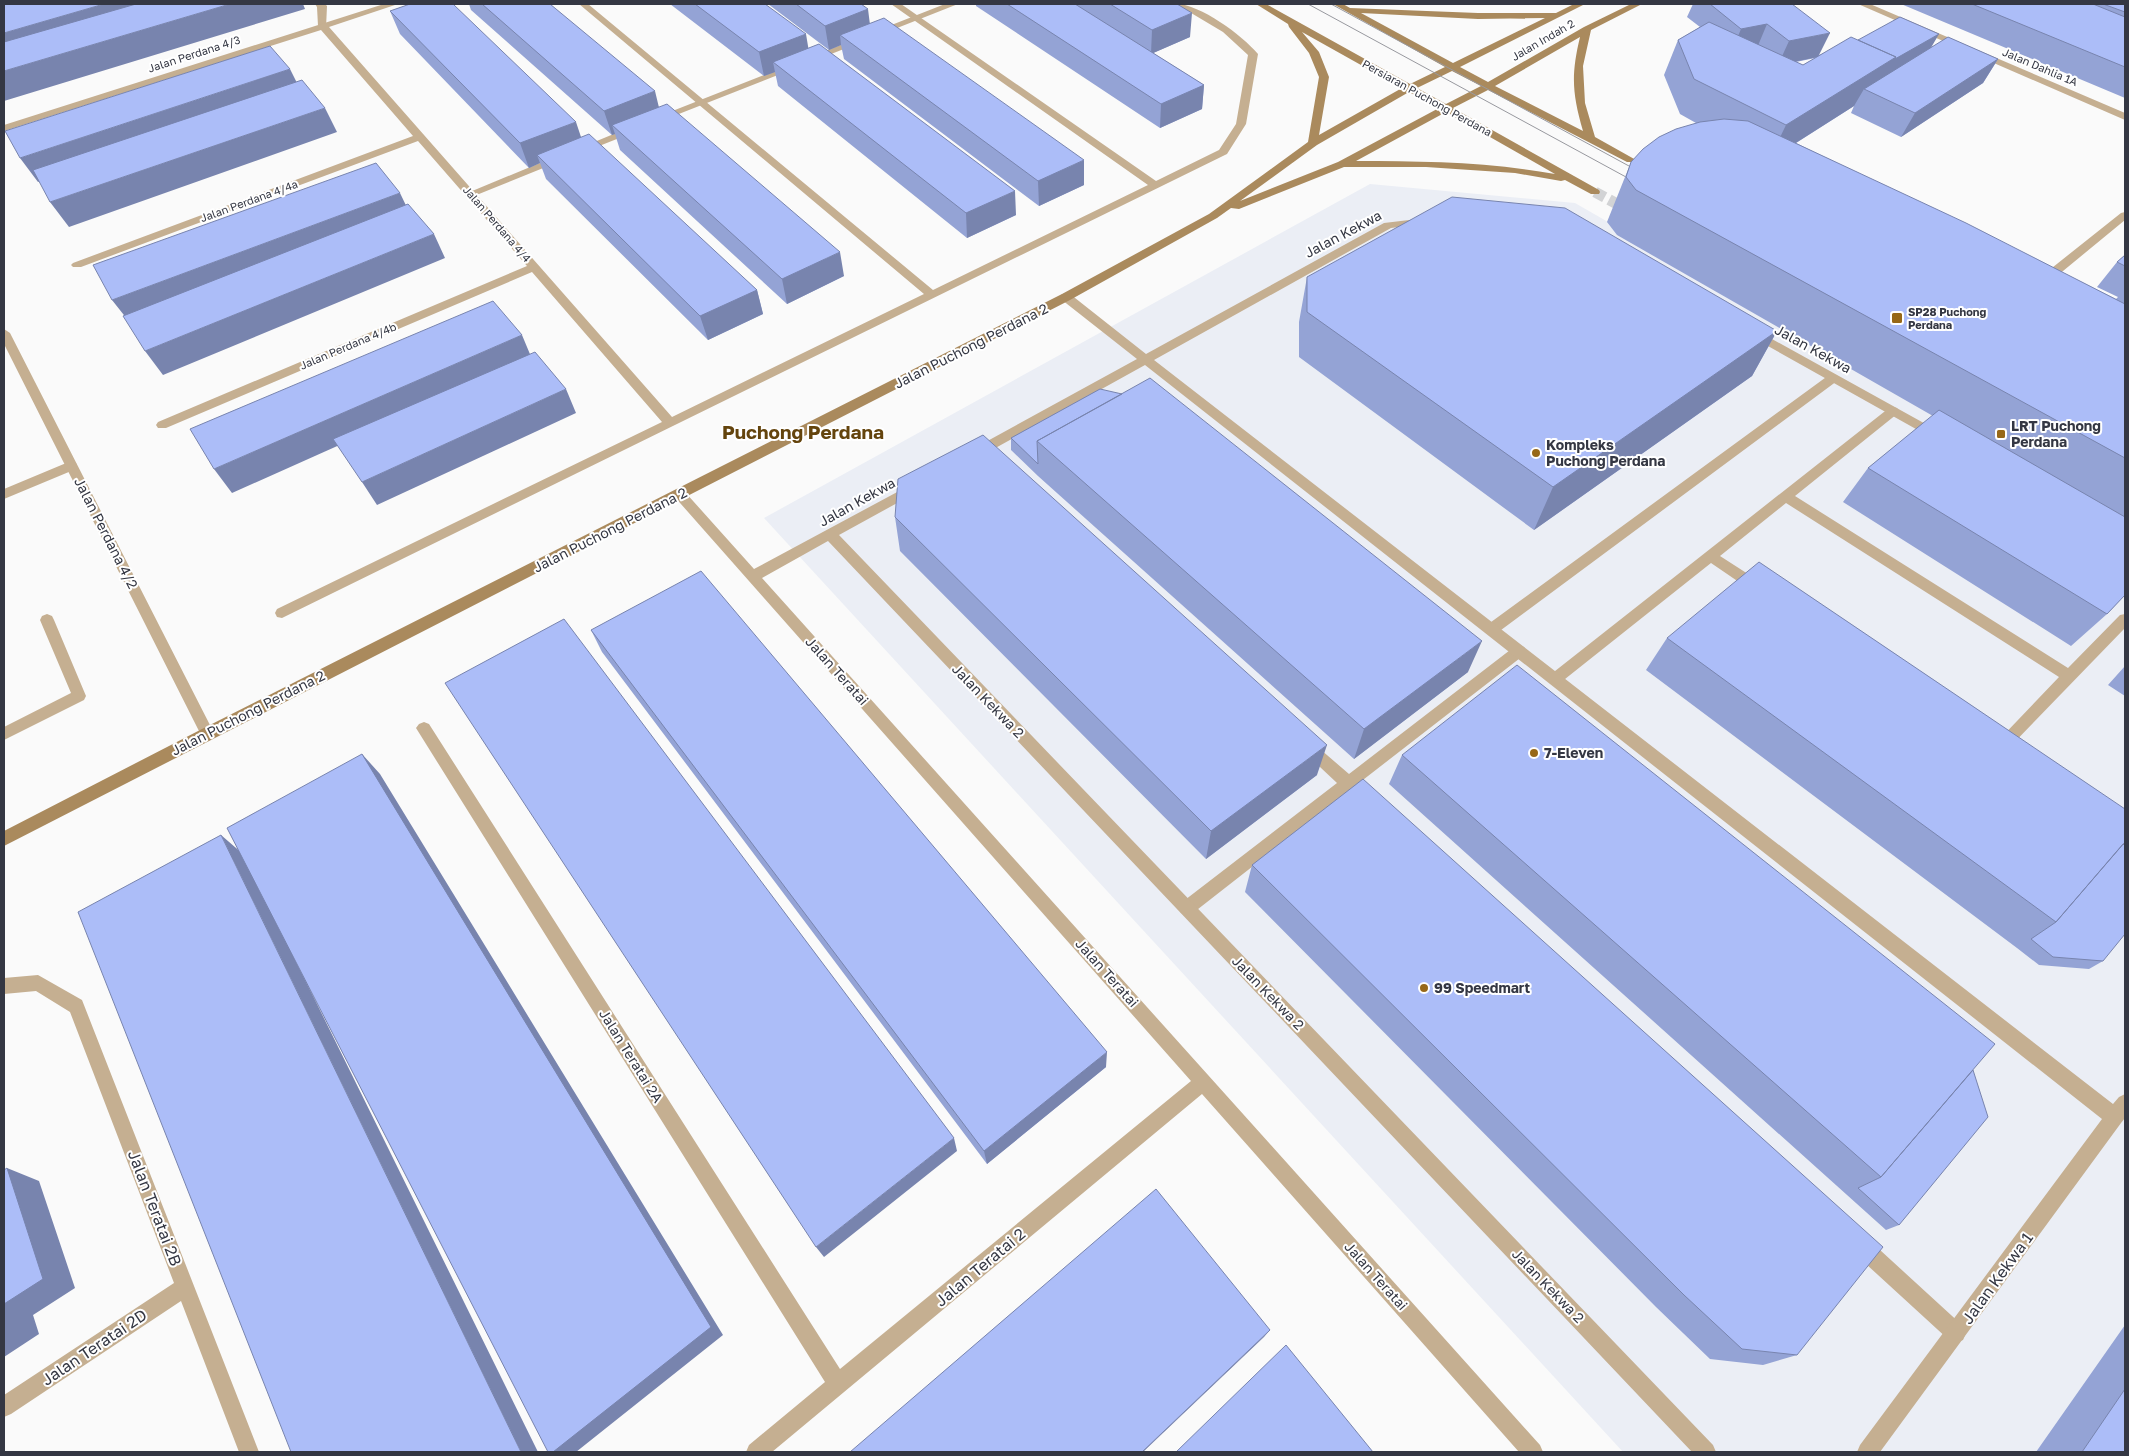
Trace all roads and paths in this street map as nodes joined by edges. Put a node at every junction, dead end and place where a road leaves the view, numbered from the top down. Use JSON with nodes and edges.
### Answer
{"nodes":[{"id":1,"x":320,"y":4,"type":"edge"},
{"id":2,"x":392,"y":4,"type":"edge"},
{"id":3,"x":583,"y":4,"type":"edge"},
{"id":4,"x":895,"y":4,"type":"edge"},
{"id":5,"x":953,"y":4,"type":"edge"},
{"id":6,"x":1180,"y":4,"type":"edge"},
{"id":7,"x":1260,"y":4,"type":"edge"},
{"id":8,"x":1337,"y":4,"type":"edge"},
{"id":9,"x":1582,"y":4,"type":"edge"},
{"id":10,"x":1638,"y":4,"type":"edge"},
{"id":11,"x":1863,"y":4,"type":"edge"},
{"id":12,"x":1348,"y":10,"type":"junction"},
{"id":13,"x":1560,"y":14,"type":"junction"},
{"id":14,"x":916,"y":18,"type":"junction"},
{"id":15,"x":1287,"y":19,"type":"junction"},
{"id":16,"x":323,"y":26,"type":"junction"},
{"id":17,"x":1587,"y":29,"type":"junction"},
{"id":18,"x":1453,"y":67,"type":"junction"},
{"id":19,"x":1488,"y":86,"type":"junction"},
{"id":20,"x":1409,"y":88,"type":"junction"},
{"id":21,"x":701,"y":102,"type":"junction"},
{"id":22,"x":1444,"y":108,"type":"junction"},
{"id":23,"x":2125,"y":117,"type":"edge"},
{"id":24,"x":4,"y":128,"type":"edge"},
{"id":25,"x":420,"y":138,"type":"junction"},
{"id":26,"x":1590,"y":138,"type":"junction"},
{"id":27,"x":1313,"y":143,"type":"junction"},
{"id":28,"x":1631,"y":160,"type":"edge"},
{"id":29,"x":1342,"y":164,"type":"junction"},
{"id":30,"x":1575,"y":181,"type":"junction"},
{"id":31,"x":1155,"y":185,"type":"junction"},
{"id":32,"x":1595,"y":192,"type":"tunnel mouth"},
{"id":33,"x":470,"y":194,"type":"junction"},
{"id":34,"x":2125,"y":215,"type":"edge"},
{"id":35,"x":1213,"y":216,"type":"junction"},
{"id":36,"x":1438,"y":222,"type":"edge"},
{"id":37,"x":77,"y":265,"type":"dead end"},
{"id":38,"x":534,"y":267,"type":"junction"},
{"id":39,"x":2036,"y":288,"type":"edge"},
{"id":40,"x":931,"y":294,"type":"junction"},
{"id":41,"x":1066,"y":297,"type":"junction"},
{"id":42,"x":1741,"y":326,"type":"edge"},
{"id":43,"x":4,"y":333,"type":"edge"},
{"id":44,"x":1146,"y":359,"type":"junction"},
{"id":45,"x":1833,"y":378,"type":"junction"},
{"id":46,"x":1893,"y":411,"type":"junction"},
{"id":47,"x":670,"y":423,"type":"junction"},
{"id":48,"x":162,"y":425,"type":"dead end"},
{"id":49,"x":1945,"y":440,"type":"edge"},
{"id":50,"x":980,"y":451,"type":"junction"},
{"id":51,"x":963,"y":460,"type":"edge"},
{"id":52,"x":995,"y":464,"type":"edge"},
{"id":53,"x":71,"y":466,"type":"junction"},
{"id":54,"x":922,"y":484,"type":"edge"},
{"id":55,"x":4,"y":494,"type":"edge"},
{"id":56,"x":680,"y":495,"type":"junction"},
{"id":57,"x":1786,"y":496,"type":"junction"},
{"id":58,"x":830,"y":535,"type":"junction"},
{"id":59,"x":1710,"y":556,"type":"junction"},
{"id":60,"x":752,"y":576,"type":"junction"},
{"id":61,"x":1768,"y":595,"type":"edge"},
{"id":62,"x":282,"y":613,"type":"dead end"},
{"id":63,"x":2125,"y":619,"type":"edge"},
{"id":64,"x":47,"y":620,"type":"dead end"},
{"id":65,"x":1492,"y":629,"type":"junction"},
{"id":66,"x":1519,"y":651,"type":"junction"},
{"id":67,"x":2069,"y":676,"type":"junction"},
{"id":68,"x":1555,"y":679,"type":"junction"},
{"id":69,"x":424,"y":728,"type":"dead end"},
{"id":70,"x":207,"y":733,"type":"junction"},
{"id":71,"x":4,"y":734,"type":"edge"},
{"id":72,"x":1297,"y":737,"type":"edge"},
{"id":73,"x":2013,"y":762,"type":"edge"},
{"id":74,"x":1348,"y":784,"type":"junction"},
{"id":75,"x":1378,"y":810,"type":"edge"},
{"id":76,"x":4,"y":839,"type":"edge"},
{"id":77,"x":1187,"y":908,"type":"junction"},
{"id":78,"x":4,"y":986,"type":"edge"},
{"id":79,"x":1203,"y":1082,"type":"junction"},
{"id":80,"x":2120,"y":1110,"type":"edge"},
{"id":81,"x":1852,"y":1239,"type":"edge"},
{"id":82,"x":185,"y":1287,"type":"junction"},
{"id":83,"x":1956,"y":1332,"type":"junction"},
{"id":84,"x":838,"y":1384,"type":"junction"},
{"id":85,"x":4,"y":1407,"type":"edge"},
{"id":86,"x":248,"y":1452,"type":"edge"},
{"id":87,"x":756,"y":1452,"type":"edge"},
{"id":88,"x":1532,"y":1452,"type":"edge"},
{"id":89,"x":1706,"y":1452,"type":"edge"},
{"id":90,"x":1867,"y":1452,"type":"edge"}],
"edges":[{"from":1,"to":16,"type":"street"},
{"from":2,"to":16,"type":"street","name":"Jalan Perdana 4/3"},
{"from":3,"to":21,"type":"street"},
{"from":4,"to":14,"type":"street"},
{"from":5,"to":14,"type":"street"},
{"from":6,"to":31,"type":"street"},
{"from":7,"to":15,"type":"street","name":"Persiaran Puchong Perdana"},
{"from":8,"to":12,"type":"street"},
{"from":9,"to":13,"type":"street","name":"Jalan Indah 2"},
{"from":10,"to":17,"type":"street","name":"Jalan Indah 2"},
{"from":11,"to":23,"type":"street","name":"Jalan Dahlia 1A"},
{"from":12,"to":13,"type":"street"},
{"from":12,"to":18,"type":"street"},
{"from":13,"to":18,"type":"street","name":"Jalan Indah 2"},
{"from":14,"to":21,"type":"street"},
{"from":14,"to":31,"type":"street"},
{"from":15,"to":20,"type":"street","name":"Persiaran Puchong Perdana"},
{"from":15,"to":27,"type":"street"},
{"from":16,"to":24,"type":"street","name":"Jalan Perdana 4/3"},
{"from":16,"to":25,"type":"street","name":"Jalan Perdana 4/4"},
{"from":17,"to":19,"type":"street","name":"Jalan Indah 2"},
{"from":17,"to":26,"type":"street"},
{"from":18,"to":19,"type":"street"},
{"from":18,"to":20,"type":"street","name":"Jalan Indah 2"},
{"from":19,"to":22,"type":"street","name":"Jalan Indah 2"},
{"from":19,"to":26,"type":"street"},
{"from":20,"to":22,"type":"street","name":"Persiaran Puchong Perdana"},
{"from":20,"to":27,"type":"street","name":"Jalan Puchong Perdana 2"},
{"from":21,"to":33,"type":"street"},
{"from":21,"to":40,"type":"street"},
{"from":22,"to":29,"type":"street","name":"Jalan Puchong Perdana 2"},
{"from":22,"to":30,"type":"street","name":"Persiaran Puchong Perdana"},
{"from":25,"to":33,"type":"street","name":"Jalan Perdana 4/4"},
{"from":25,"to":37,"type":"street","name":"Jalan Perdana 4/4a"},
{"from":26,"to":28,"type":"street"},
{"from":27,"to":35,"type":"street","name":"Jalan Puchong Perdana 2"},
{"from":29,"to":30,"type":"street"},
{"from":29,"to":35,"type":"street","name":"Jalan Puchong Perdana 2"},
{"from":30,"to":32,"type":"street","name":"Persiaran Puchong Perdana"},
{"from":31,"to":40,"type":"street"},
{"from":33,"to":38,"type":"street","name":"Jalan Perdana 4/4"},
{"from":34,"to":39,"type":"street"},
{"from":35,"to":41,"type":"street","name":"Jalan Puchong Perdana 2"},
{"from":36,"to":44,"type":"street","name":"Jalan Kekwa"},
{"from":38,"to":47,"type":"street","name":"Jalan Perdana 4/4"},
{"from":38,"to":48,"type":"street","name":"Jalan Perdana 4/4b"},
{"from":40,"to":47,"type":"street"},
{"from":41,"to":44,"type":"street"},
{"from":41,"to":56,"type":"street","name":"Jalan Puchong Perdana 2"},
{"from":42,"to":45,"type":"street","name":"Jalan Kekwa"},
{"from":43,"to":53,"type":"street","name":"Jalan Perdana 4/2"},
{"from":44,"to":50,"type":"street","name":"Jalan Kekwa"},
{"from":44,"to":65,"type":"street"},
{"from":45,"to":46,"type":"street","name":"Jalan Kekwa"},
{"from":45,"to":65,"type":"street"},
{"from":46,"to":49,"type":"street","name":"Jalan Kekwa"},
{"from":46,"to":57,"type":"street"},
{"from":47,"to":62,"type":"street"},
{"from":50,"to":51,"type":"street","name":"Jalan Kekwa"},
{"from":50,"to":52,"type":"street"},
{"from":53,"to":55,"type":"street"},
{"from":53,"to":70,"type":"street","name":"Jalan Perdana 4/2"},
{"from":54,"to":58,"type":"street","name":"Jalan Kekwa"},
{"from":56,"to":60,"type":"street","name":"Jalan Teratai"},
{"from":56,"to":70,"type":"street","name":"Jalan Puchong Perdana 2"},
{"from":57,"to":59,"type":"street"},
{"from":57,"to":67,"type":"street"},
{"from":58,"to":60,"type":"street","name":"Jalan Kekwa"},
{"from":58,"to":77,"type":"street","name":"Jalan Kekwa 2"},
{"from":59,"to":61,"type":"street"},
{"from":59,"to":68,"type":"street"},
{"from":60,"to":79,"type":"street","name":"Jalan Teratai"},
{"from":63,"to":67,"type":"street"},
{"from":64,"to":71,"type":"street"},
{"from":65,"to":66,"type":"street"},
{"from":66,"to":68,"type":"street"},
{"from":66,"to":74,"type":"street"},
{"from":67,"to":73,"type":"street"},
{"from":68,"to":80,"type":"street"},
{"from":69,"to":84,"type":"street","name":"Jalan Teratai 2A"},
{"from":70,"to":76,"type":"street","name":"Jalan Puchong Perdana 2"},
{"from":72,"to":74,"type":"street"},
{"from":74,"to":75,"type":"street"},
{"from":74,"to":77,"type":"street"},
{"from":77,"to":89,"type":"street","name":"Jalan Kekwa 2"},
{"from":78,"to":82,"type":"street","name":"Jalan Teratai 2B"},
{"from":79,"to":84,"type":"street","name":"Jalan Teratai 2"},
{"from":79,"to":88,"type":"street","name":"Jalan Teratai"},
{"from":80,"to":83,"type":"street","name":"Jalan Kekwa 1"},
{"from":81,"to":83,"type":"street"},
{"from":82,"to":85,"type":"street","name":"Jalan Teratai 2D"},
{"from":82,"to":86,"type":"street","name":"Jalan Teratai 2B"},
{"from":83,"to":90,"type":"street","name":"Jalan Kekwa 1"},
{"from":84,"to":87,"type":"street","name":"Jalan Teratai 2"}]}
